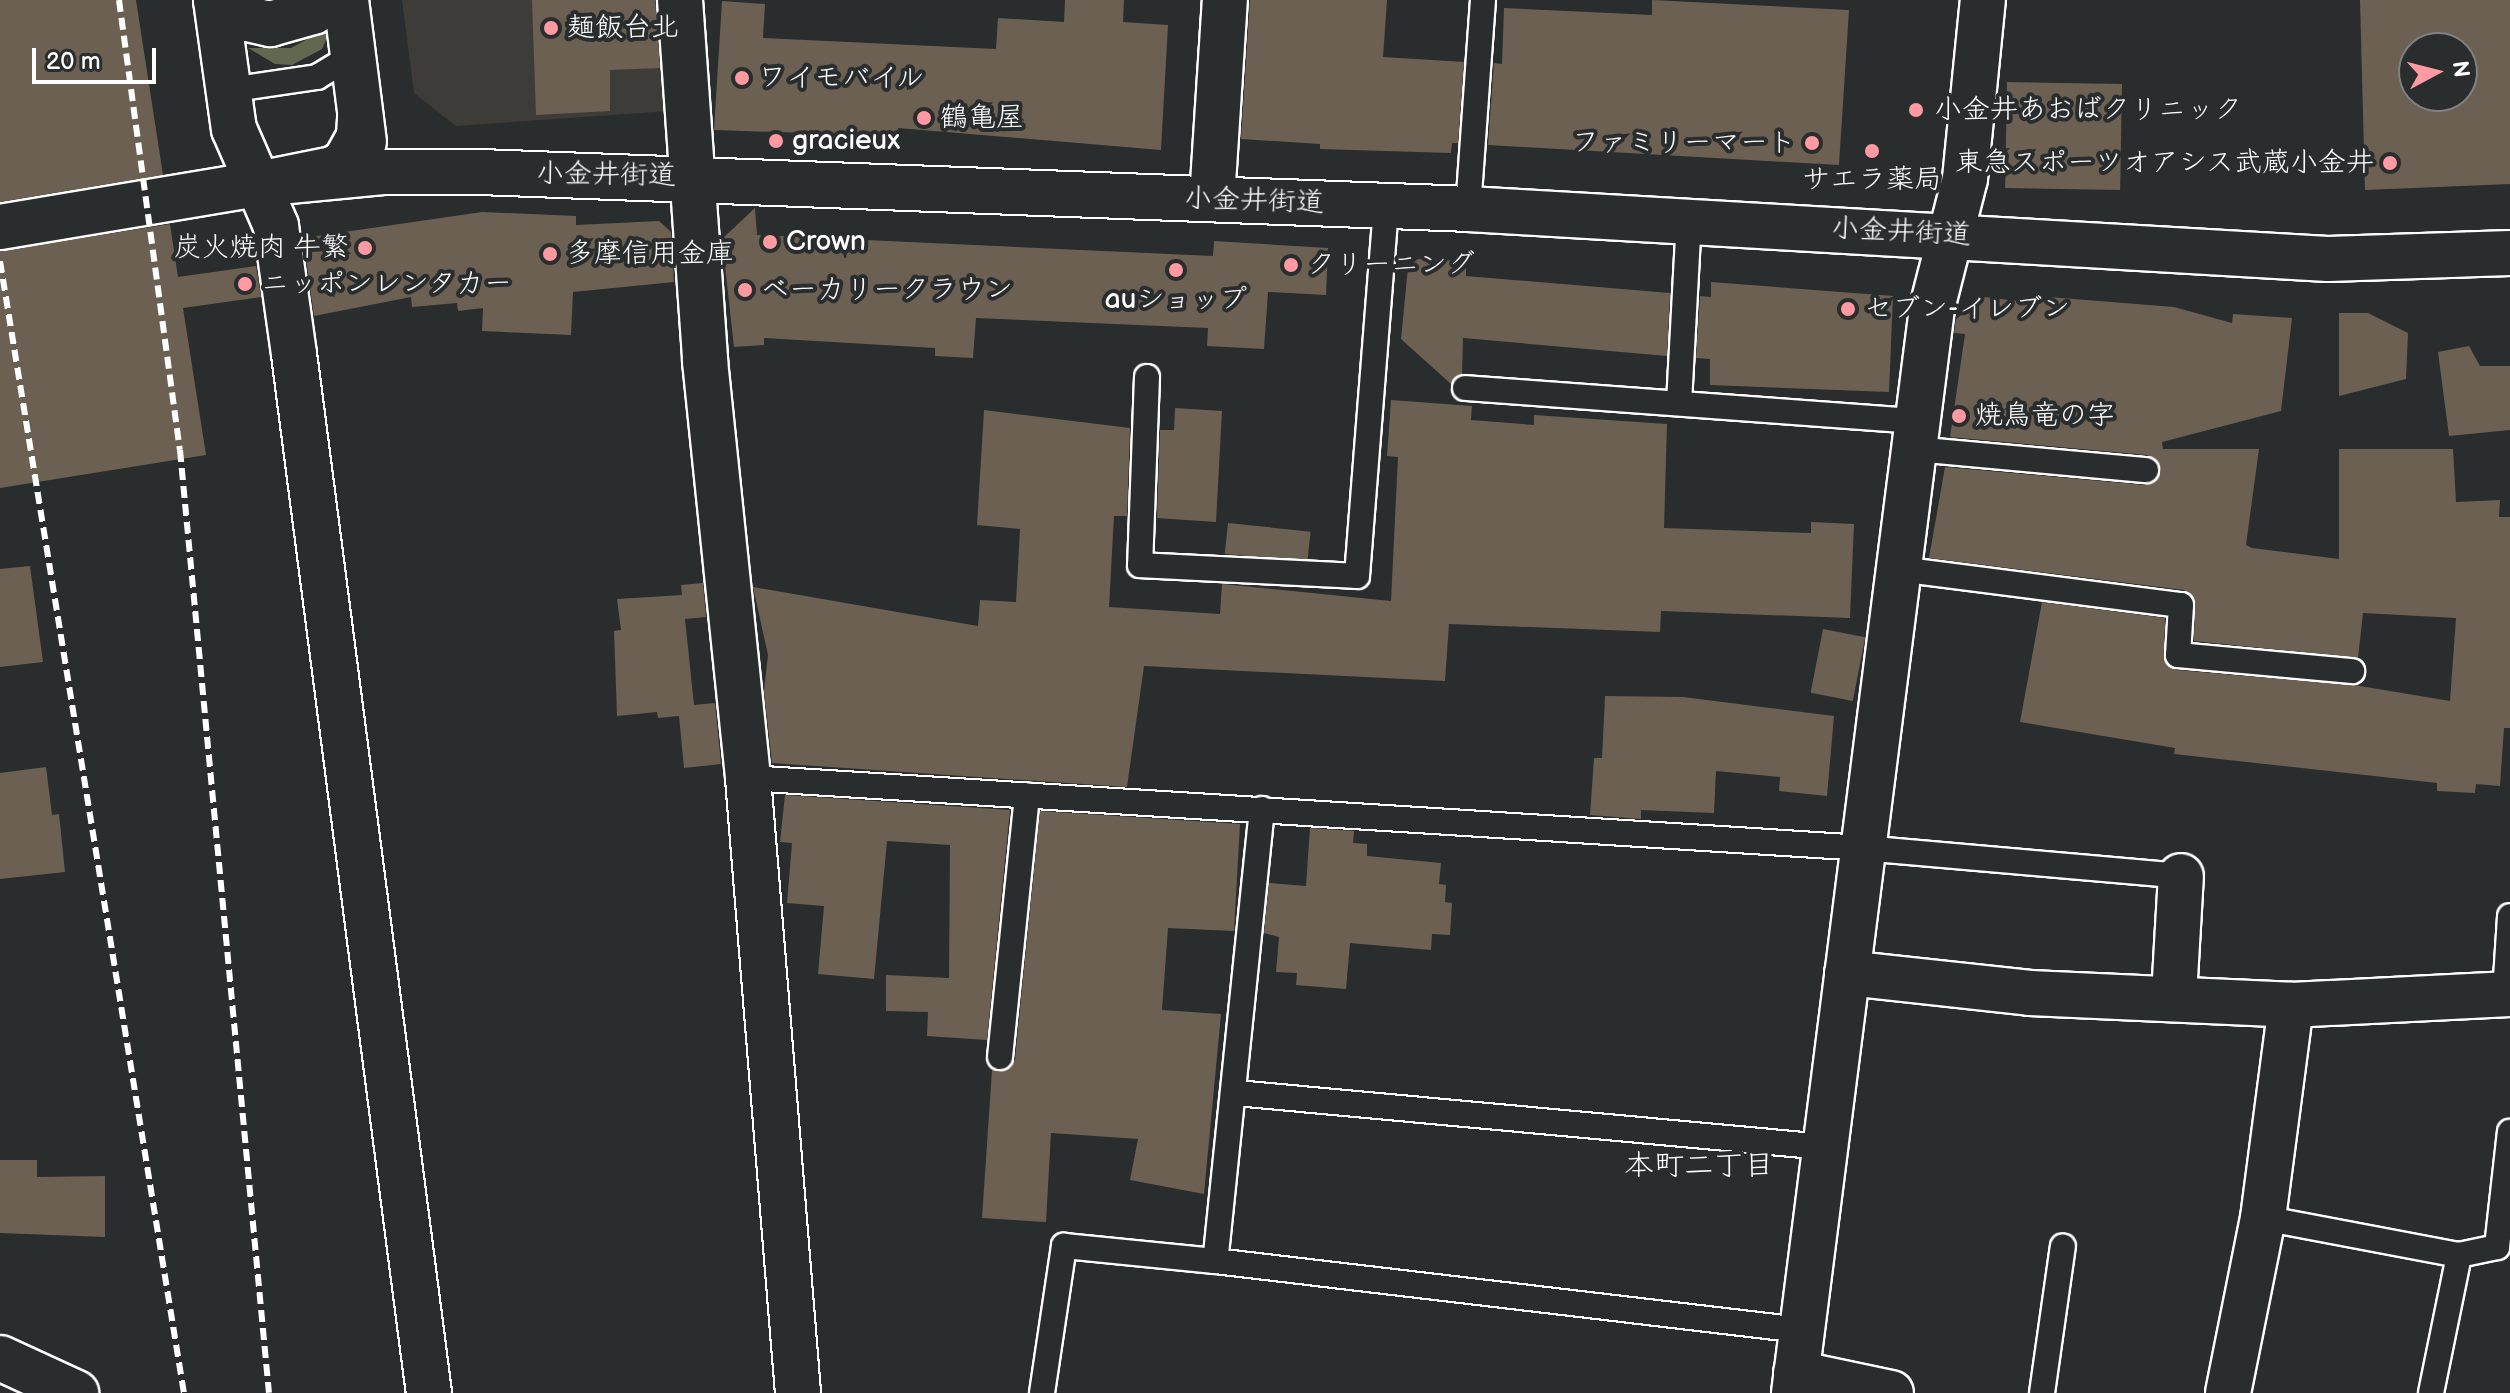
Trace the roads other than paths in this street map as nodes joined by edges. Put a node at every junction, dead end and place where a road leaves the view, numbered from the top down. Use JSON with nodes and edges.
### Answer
{"nodes":[{"id":1,"x":216,"y":0,"type":"edge"},
{"id":2,"x":327,"y":0,"type":"edge"},
{"id":3,"x":346,"y":0,"type":"edge"},
{"id":4,"x":680,"y":0,"type":"edge"},
{"id":5,"x":1225,"y":0,"type":"edge"},
{"id":6,"x":1483,"y":0,"type":"edge"},
{"id":7,"x":1983,"y":0,"type":"edge"},
{"id":8,"x":281,"y":11,"type":"edge"},
{"id":9,"x":352,"y":56,"type":"junction"},
{"id":10,"x":229,"y":90,"type":"junction"},
{"id":11,"x":360,"y":115,"type":"junction"},
{"id":12,"x":385,"y":172,"type":"junction"},
{"id":13,"x":693,"y":177,"type":"junction"},
{"id":14,"x":258,"y":184,"type":"junction"},
{"id":15,"x":1212,"y":199,"type":"junction"},
{"id":16,"x":1386,"y":206,"type":"junction"},
{"id":17,"x":1468,"y":209,"type":"junction"},
{"id":18,"x":1689,"y":220,"type":"junction"},
{"id":19,"x":0,"y":227,"type":"edge"},
{"id":20,"x":1953,"y":235,"type":"junction"},
{"id":21,"x":2510,"y":253,"type":"edge"},
{"id":22,"x":1147,"y":377,"type":"dead end"},
{"id":23,"x":1465,"y":388,"type":"dead end"},
{"id":24,"x":1679,"y":403,"type":"junction"},
{"id":25,"x":1916,"y":435,"type":"junction"},
{"id":26,"x":2146,"y":470,"type":"dead end"},
{"id":27,"x":1899,"y":569,"type":"junction"},
{"id":28,"x":2352,"y":671,"type":"dead end"},
{"id":29,"x":748,"y":778,"type":"junction"},
{"id":30,"x":1027,"y":795,"type":"junction"},
{"id":31,"x":1262,"y":809,"type":"junction"},
{"id":32,"x":1863,"y":848,"type":"junction"},
{"id":33,"x":2181,"y":876,"type":"joint"},
{"id":34,"x":2510,"y":916,"type":"edge"},
{"id":35,"x":1847,"y":973,"type":"junction"},
{"id":36,"x":2507,"y":994,"type":"edge"},
{"id":37,"x":2174,"y":996,"type":"junction"},
{"id":38,"x":2291,"y":1005,"type":"junction"},
{"id":39,"x":1000,"y":1057,"type":"dead end"},
{"id":40,"x":1236,"y":1093,"type":"junction"},
{"id":41,"x":2510,"y":1132,"type":"edge"},
{"id":42,"x":1825,"y":1147,"type":"junction"},
{"id":43,"x":2263,"y":1218,"type":"junction"},
{"id":44,"x":2063,"y":1246,"type":"dead end"},
{"id":45,"x":2459,"y":1255,"type":"junction"},
{"id":46,"x":1215,"y":1261,"type":"junction"},
{"id":47,"x":1801,"y":1330,"type":"junction"},
{"id":48,"x":2,"y":1370,"type":"edge"},
{"id":49,"x":1795,"y":1383,"type":"edge"},
{"id":50,"x":76,"y":1393,"type":"edge"},
{"id":51,"x":429,"y":1393,"type":"edge"},
{"id":52,"x":798,"y":1393,"type":"edge"},
{"id":53,"x":1042,"y":1393,"type":"edge"},
{"id":54,"x":1891,"y":1393,"type":"edge"},
{"id":55,"x":2042,"y":1393,"type":"edge"},
{"id":56,"x":2228,"y":1393,"type":"edge"},
{"id":57,"x":2431,"y":1393,"type":"edge"}],
"edges":[{"from":1,"to":8,"type":"street"},
{"from":1,"to":10,"type":"street"},
{"from":2,"to":8,"type":"street"},
{"from":3,"to":9,"type":"street"},
{"from":4,"to":13,"type":"street"},
{"from":5,"to":15,"type":"street"},
{"from":6,"to":17,"type":"lane"},
{"from":7,"to":20,"type":"street"},
{"from":9,"to":10,"type":"lane"},
{"from":9,"to":11,"type":"street"},
{"from":10,"to":14,"type":"street"},
{"from":11,"to":12,"type":"street"},
{"from":11,"to":14,"type":"street"},
{"from":12,"to":13,"type":"street","name":"小金井街道"},
{"from":12,"to":14,"type":"street","name":"小金井街道"},
{"from":13,"to":15,"type":"street","name":"小金井街道"},
{"from":13,"to":29,"type":"street"},
{"from":14,"to":19,"type":"street","name":"小金井街道"},
{"from":14,"to":51,"type":"street"},
{"from":15,"to":16,"type":"street","name":"小金井街道"},
{"from":16,"to":17,"type":"street","name":"小金井街道"},
{"from":16,"to":22,"type":"lane"},
{"from":17,"to":18,"type":"street","name":"小金井街道"},
{"from":18,"to":20,"type":"street","name":"小金井街道"},
{"from":18,"to":24,"type":"lane"},
{"from":20,"to":21,"type":"street","name":"小金井街道"},
{"from":20,"to":25,"type":"street"},
{"from":23,"to":24,"type":"lane"},
{"from":24,"to":25,"type":"lane"},
{"from":25,"to":26,"type":"lane"},
{"from":25,"to":27,"type":"street"},
{"from":27,"to":28,"type":"lane"},
{"from":27,"to":32,"type":"street"},
{"from":29,"to":30,"type":"lane"},
{"from":29,"to":52,"type":"street"},
{"from":30,"to":31,"type":"lane"},
{"from":30,"to":39,"type":"lane"},
{"from":31,"to":32,"type":"lane"},
{"from":31,"to":40,"type":"lane"},
{"from":32,"to":33,"type":"lane"},
{"from":32,"to":35,"type":"street"},
{"from":33,"to":37,"type":"street"},
{"from":34,"to":36,"type":"lane"},
{"from":35,"to":37,"type":"street"},
{"from":35,"to":42,"type":"street"},
{"from":36,"to":38,"type":"street"},
{"from":37,"to":38,"type":"street"},
{"from":38,"to":43,"type":"street"},
{"from":40,"to":42,"type":"lane"},
{"from":40,"to":46,"type":"lane"},
{"from":41,"to":45,"type":"lane"},
{"from":42,"to":47,"type":"street"},
{"from":43,"to":45,"type":"lane"},
{"from":43,"to":56,"type":"street"},
{"from":44,"to":55,"type":"lane"},
{"from":45,"to":57,"type":"lane"},
{"from":46,"to":47,"type":"lane"},
{"from":46,"to":53,"type":"lane"},
{"from":47,"to":49,"type":"street"},
{"from":48,"to":50,"type":"street"},
{"from":49,"to":54,"type":"street"}]}
